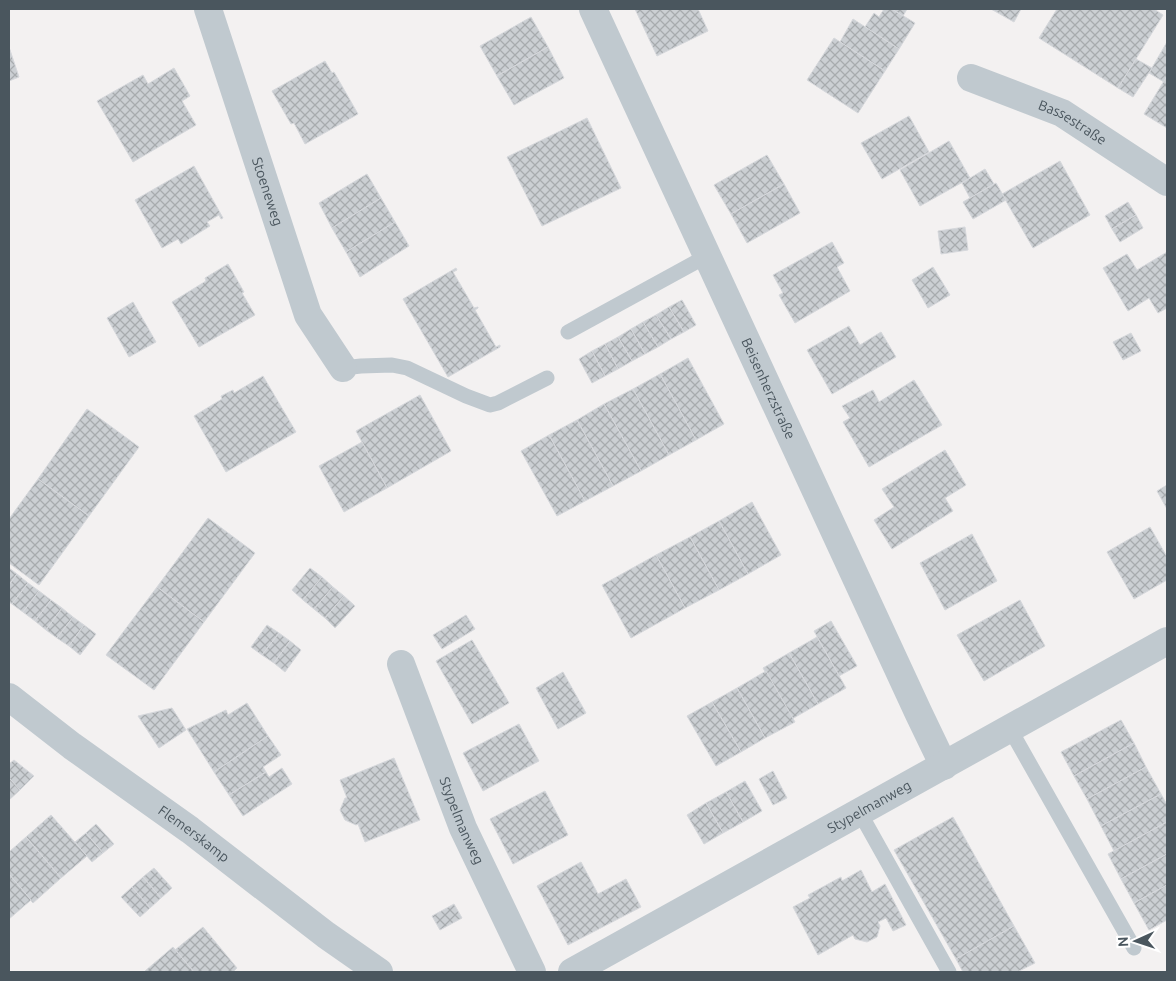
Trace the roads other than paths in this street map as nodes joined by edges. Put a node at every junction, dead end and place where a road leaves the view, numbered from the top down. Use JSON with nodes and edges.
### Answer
{"nodes":[{"id":1,"x":208,"y":9,"type":"edge"},
{"id":2,"x":593,"y":9,"type":"edge"},
{"id":3,"x":971,"y":78,"type":"dead end"},
{"id":4,"x":1167,"y":182,"type":"edge"},
{"id":5,"x":707,"y":256,"type":"junction"},
{"id":6,"x":568,"y":332,"type":"dead end"},
{"id":7,"x":343,"y":368,"type":"joint"},
{"id":8,"x":547,"y":378,"type":"dead end"},
{"id":9,"x":1167,"y":641,"type":"edge"},
{"id":10,"x":401,"y":664,"type":"dead end"},
{"id":11,"x":9,"y":697,"type":"edge"},
{"id":12,"x":1010,"y":729,"type":"junction"},
{"id":13,"x":944,"y":766,"type":"junction"},
{"id":14,"x":860,"y":813,"type":"junction"},
{"id":15,"x":1134,"y":948,"type":"dead end"},
{"id":16,"x":379,"y":972,"type":"edge"},
{"id":17,"x":532,"y":972,"type":"edge"},
{"id":18,"x":572,"y":972,"type":"edge"},
{"id":19,"x":949,"y":972,"type":"edge"}],
"edges":[{"from":1,"to":7,"type":"street","name":"Stoeneweg"},
{"from":2,"to":5,"type":"street","name":"Beisenherzstraße"},
{"from":3,"to":4,"type":"street","name":"Bassestraße"},
{"from":5,"to":6,"type":"lane"},
{"from":5,"to":13,"type":"street","name":"Beisenherzstraße"},
{"from":7,"to":8,"type":"lane"},
{"from":9,"to":12,"type":"street","name":"Stypelmanweg"},
{"from":10,"to":17,"type":"street","name":"Stypelmanweg"},
{"from":11,"to":16,"type":"street","name":"Flemerskamp"},
{"from":12,"to":13,"type":"street","name":"Stypelmanweg"},
{"from":12,"to":15,"type":"lane"},
{"from":13,"to":14,"type":"street","name":"Stypelmanweg"},
{"from":14,"to":18,"type":"street","name":"Stypelmanweg"},
{"from":14,"to":19,"type":"lane"}]}
